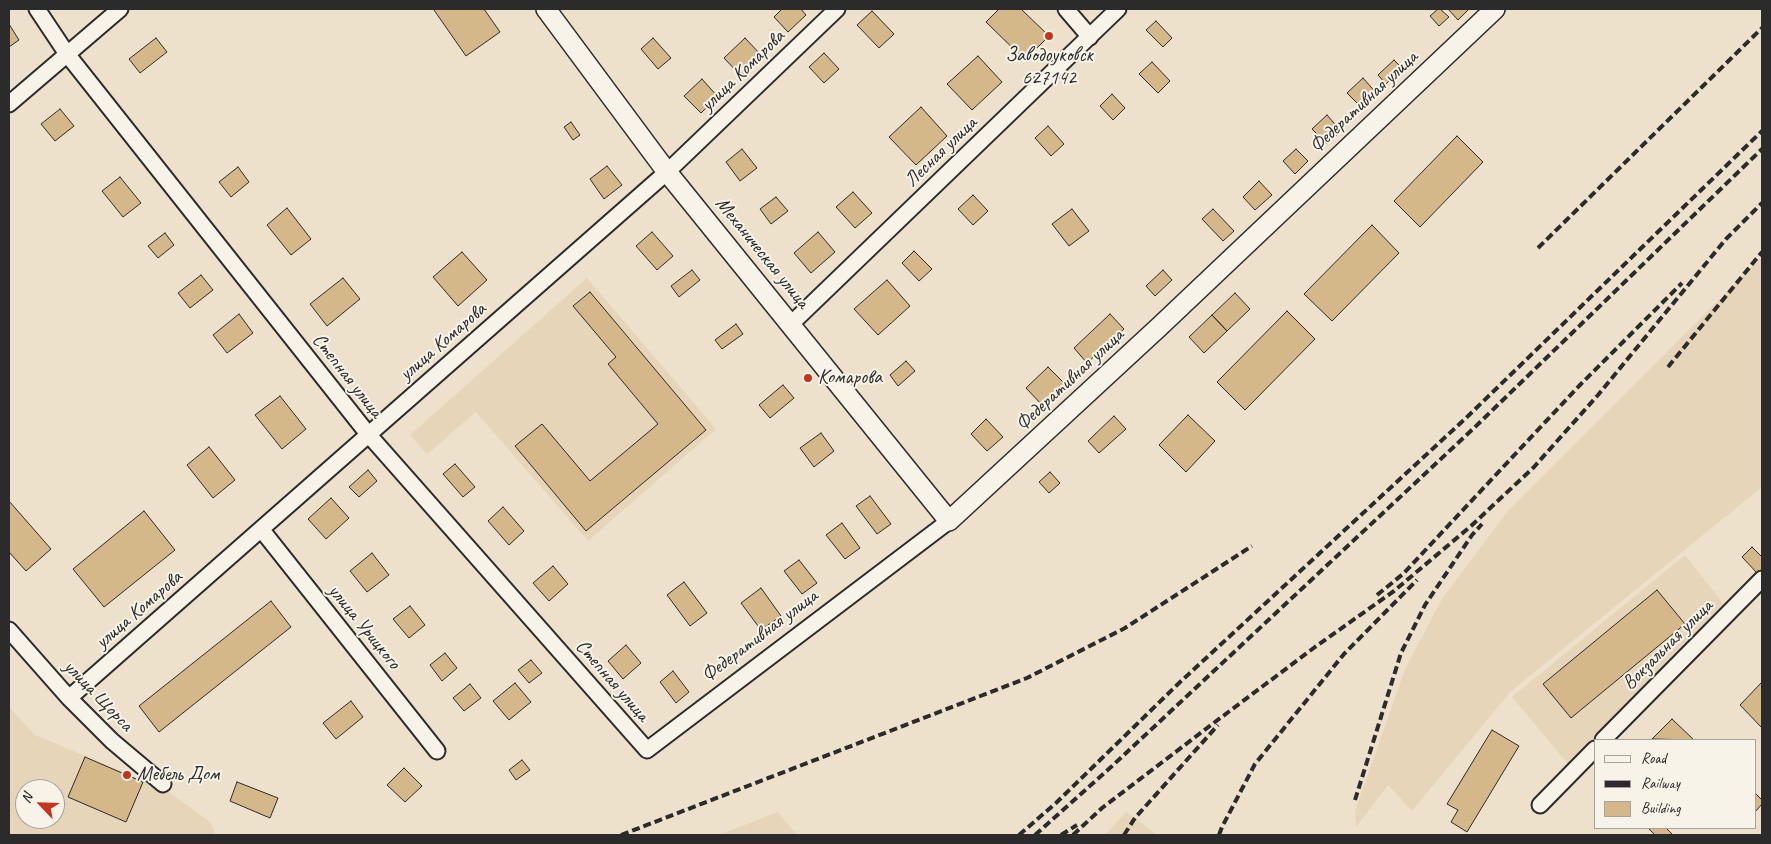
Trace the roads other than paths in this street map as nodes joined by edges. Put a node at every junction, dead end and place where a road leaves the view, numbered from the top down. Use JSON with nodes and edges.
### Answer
{"nodes":[{"id":1,"x":37,"y":9,"type":"edge"},
{"id":2,"x":120,"y":9,"type":"edge"},
{"id":3,"x":837,"y":9,"type":"edge"},
{"id":4,"x":1066,"y":9,"type":"edge"},
{"id":5,"x":1118,"y":9,"type":"edge"},
{"id":6,"x":1495,"y":9,"type":"edge"},
{"id":7,"x":550,"y":10,"type":"edge"},
{"id":8,"x":1090,"y":37,"type":"junction"},
{"id":9,"x":67,"y":54,"type":"junction"},
{"id":10,"x":9,"y":104,"type":"edge"},
{"id":11,"x":667,"y":172,"type":"junction"},
{"id":12,"x":791,"y":324,"type":"junction"},
{"id":13,"x":368,"y":434,"type":"junction"},
{"id":14,"x":949,"y":521,"type":"junction"},
{"id":15,"x":261,"y":529,"type":"junction"},
{"id":16,"x":1762,"y":579,"type":"edge"},
{"id":17,"x":9,"y":630,"type":"edge"},
{"id":18,"x":69,"y":698,"type":"junction"},
{"id":19,"x":1604,"y":739,"type":"edge"},
{"id":20,"x":647,"y":750,"type":"joint"},
{"id":21,"x":1594,"y":750,"type":"edge"},
{"id":22,"x":437,"y":751,"type":"dead end"},
{"id":23,"x":163,"y":784,"type":"dead end"},
{"id":24,"x":1540,"y":805,"type":"dead end"}],
"edges":[{"from":1,"to":9,"type":"street","name":"Степная улица"},
{"from":2,"to":9,"type":"street"},
{"from":3,"to":11,"type":"street","name":"улица Комарова"},
{"from":4,"to":8,"type":"street"},
{"from":5,"to":8,"type":"street","name":"Лесная улица"},
{"from":6,"to":14,"type":"street","name":"Федеративная улица"},
{"from":7,"to":11,"type":"street","name":"Механическая улица"},
{"from":8,"to":12,"type":"street","name":"Лесная улица"},
{"from":9,"to":10,"type":"street"},
{"from":9,"to":13,"type":"street","name":"Степная улица"},
{"from":11,"to":12,"type":"street","name":"Механическая улица"},
{"from":11,"to":13,"type":"street","name":"улица Комарова"},
{"from":12,"to":14,"type":"street","name":"Механическая улица"},
{"from":13,"to":15,"type":"street","name":"улица Комарова"},
{"from":13,"to":20,"type":"street","name":"Степная улица"},
{"from":14,"to":20,"type":"street","name":"Федеративная улица"},
{"from":15,"to":18,"type":"street","name":"улица Комарова"},
{"from":15,"to":22,"type":"street","name":"улица Урицкого"},
{"from":16,"to":19,"type":"street","name":"Вокзальная улица"},
{"from":17,"to":18,"type":"street","name":"улица Щорса"},
{"from":18,"to":23,"type":"street","name":"улица Щорса"},
{"from":21,"to":24,"type":"street"}]}
